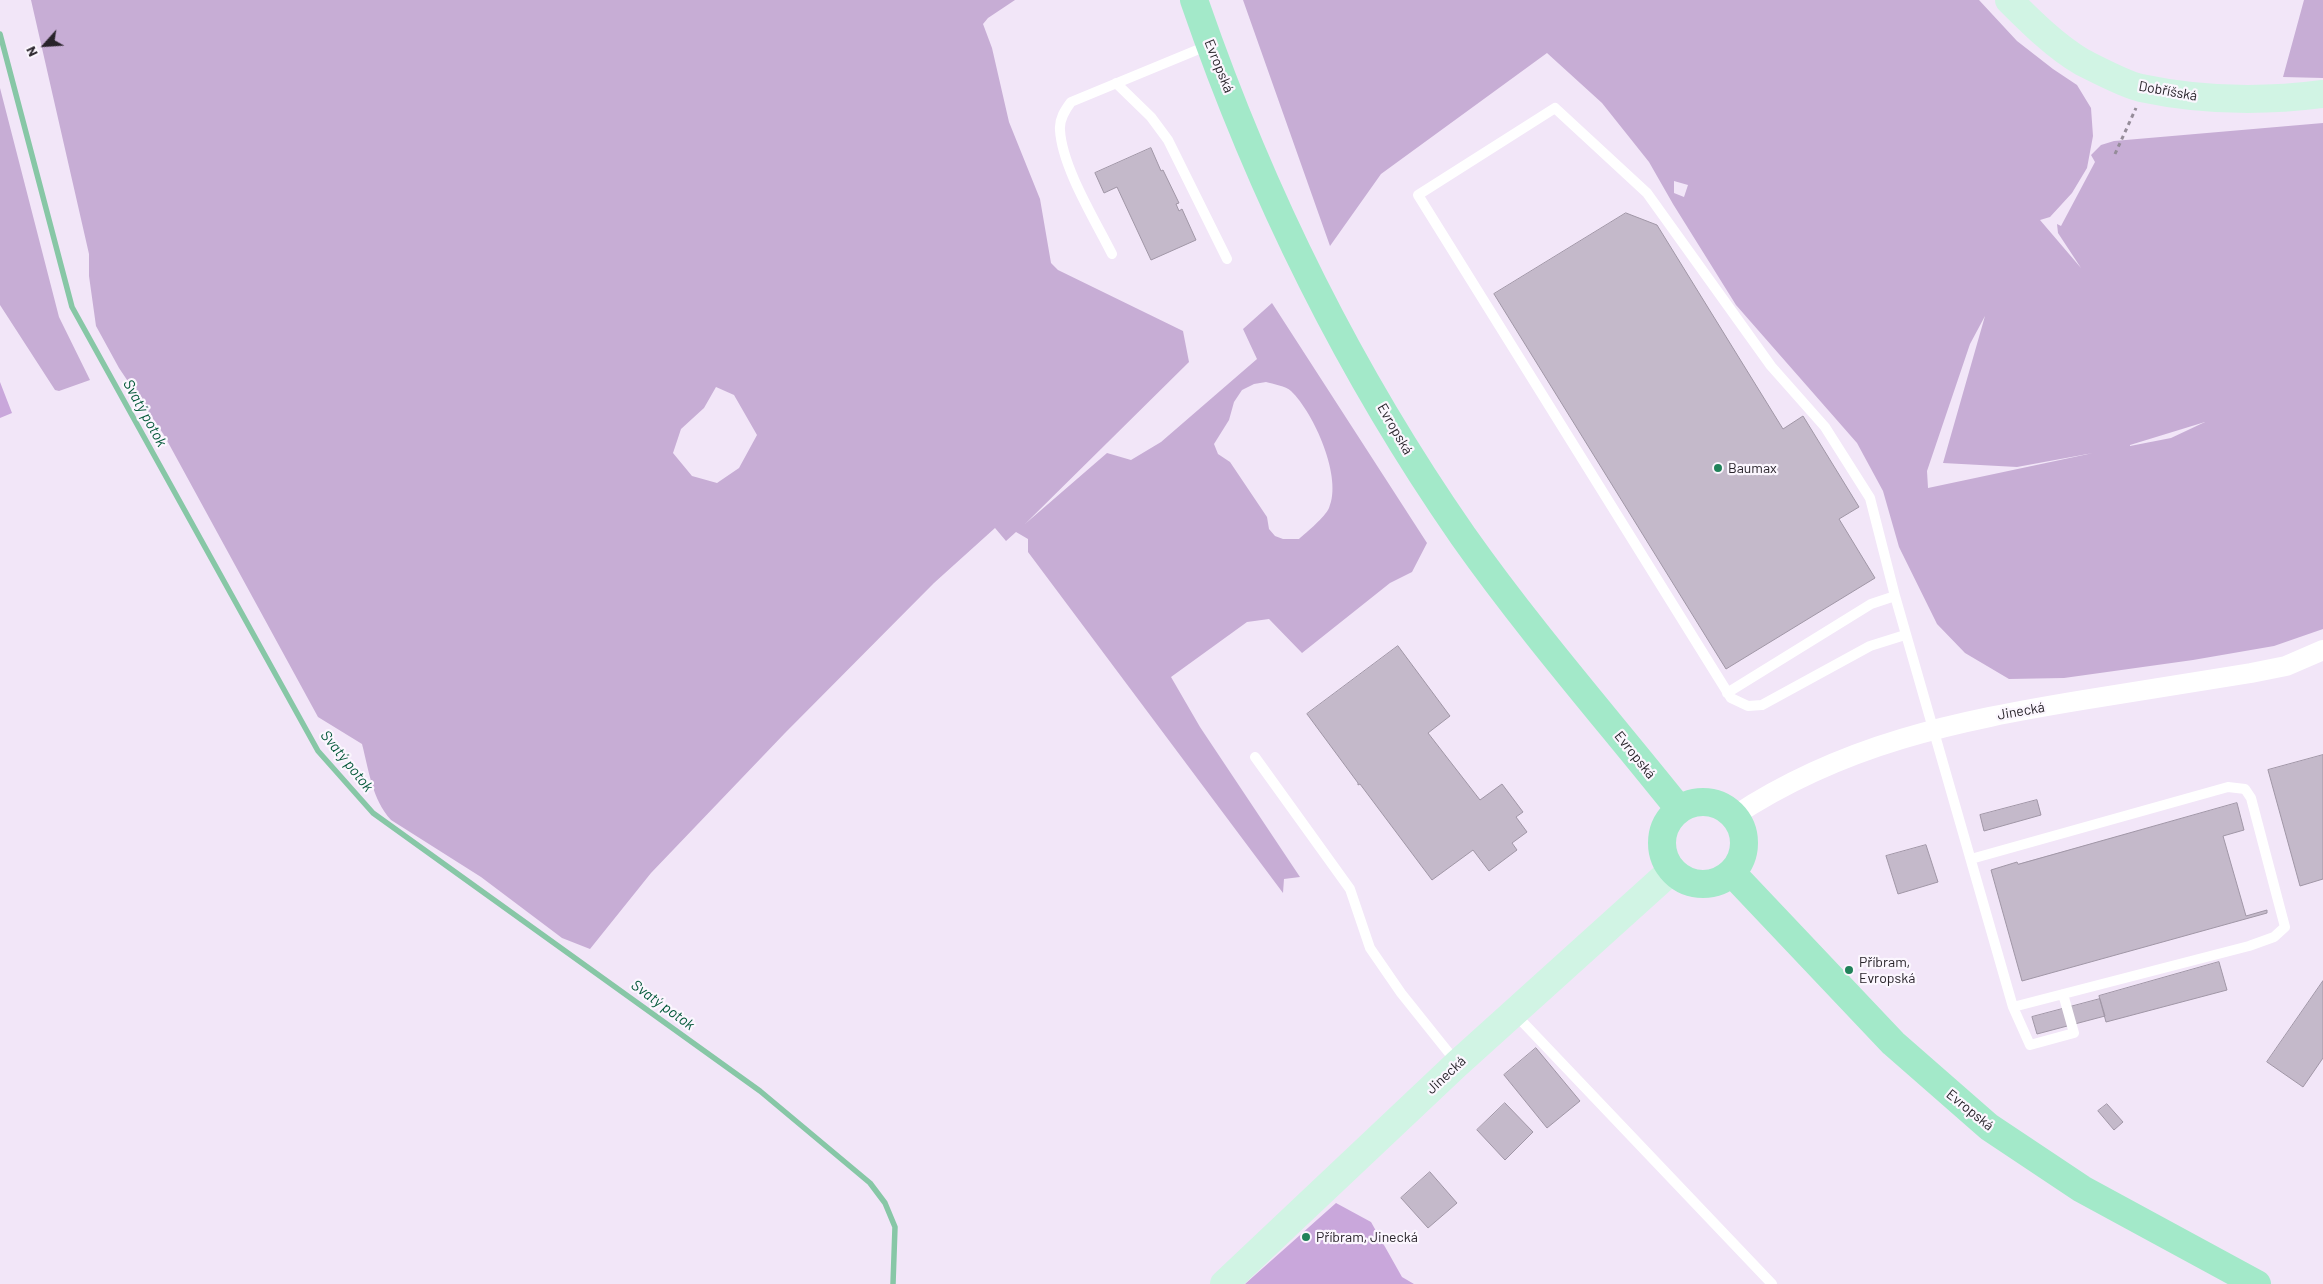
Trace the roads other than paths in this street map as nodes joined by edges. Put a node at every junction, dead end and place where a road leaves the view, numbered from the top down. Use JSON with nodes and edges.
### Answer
{"nodes":[{"id":1,"x":1194,"y":0,"type":"edge"},
{"id":2,"x":2009,"y":0,"type":"edge"},
{"id":3,"x":1210,"y":44,"type":"junction"},
{"id":4,"x":1116,"y":83,"type":"junction"},
{"id":5,"x":2323,"y":94,"type":"edge"},
{"id":6,"x":1112,"y":254,"type":"dead end"},
{"id":7,"x":1228,"y":260,"type":"dead end"},
{"id":8,"x":1895,"y":596,"type":"junction"},
{"id":9,"x":1905,"y":635,"type":"junction"},
{"id":10,"x":2320,"y":654,"type":"edge"},
{"id":11,"x":1727,"y":693,"type":"junction"},
{"id":12,"x":1933,"y":729,"type":"junction"},
{"id":13,"x":1255,"y":757,"type":"dead end"},
{"id":14,"x":1679,"y":809,"type":"junction"},
{"id":15,"x":1734,"y":816,"type":"junction"},
{"id":16,"x":1971,"y":859,"type":"junction"},
{"id":17,"x":1672,"y":870,"type":"junction"},
{"id":18,"x":1732,"y":873,"type":"junction"},
{"id":19,"x":2063,"y":994,"type":"junction"},
{"id":20,"x":2013,"y":1007,"type":"junction"},
{"id":21,"x":1514,"y":1012,"type":"junction"},
{"id":22,"x":1457,"y":1064,"type":"junction"},
{"id":23,"x":1224,"y":1284,"type":"edge"},
{"id":24,"x":1772,"y":1284,"type":"edge"},
{"id":25,"x":2257,"y":1284,"type":"edge"}],
"edges":[{"from":1,"to":3,"type":"main road","name":"Evropská"},
{"from":2,"to":5,"type":"main road","name":"Dobříšská"},
{"from":3,"to":4,"type":"lane"},
{"from":3,"to":14,"type":"main road","name":"Evropská"},
{"from":4,"to":6,"type":"lane"},
{"from":4,"to":7,"type":"lane"},
{"from":8,"to":9,"type":"lane"},
{"from":8,"to":11,"type":"lane"},
{"from":8,"to":11,"type":"lane"},
{"from":9,"to":11,"type":"lane"},
{"from":9,"to":12,"type":"lane"},
{"from":10,"to":12,"type":"street","name":"Jinecká"},
{"from":12,"to":15,"type":"street","name":"Jinecká"},
{"from":12,"to":16,"type":"lane"},
{"from":13,"to":22,"type":"lane"},
{"from":14,"to":15,"type":"main road"},
{"from":14,"to":17,"type":"main road"},
{"from":15,"to":18,"type":"main road"},
{"from":16,"to":19,"type":"lane"},
{"from":16,"to":20,"type":"lane"},
{"from":17,"to":18,"type":"main road"},
{"from":17,"to":21,"type":"main road","name":"Jinecká"},
{"from":18,"to":25,"type":"main road","name":"Evropská"},
{"from":19,"to":20,"type":"lane"},
{"from":19,"to":20,"type":"lane"},
{"from":21,"to":22,"type":"main road","name":"Jinecká"},
{"from":21,"to":24,"type":"lane"},
{"from":22,"to":23,"type":"main road","name":"Jinecká"}]}
